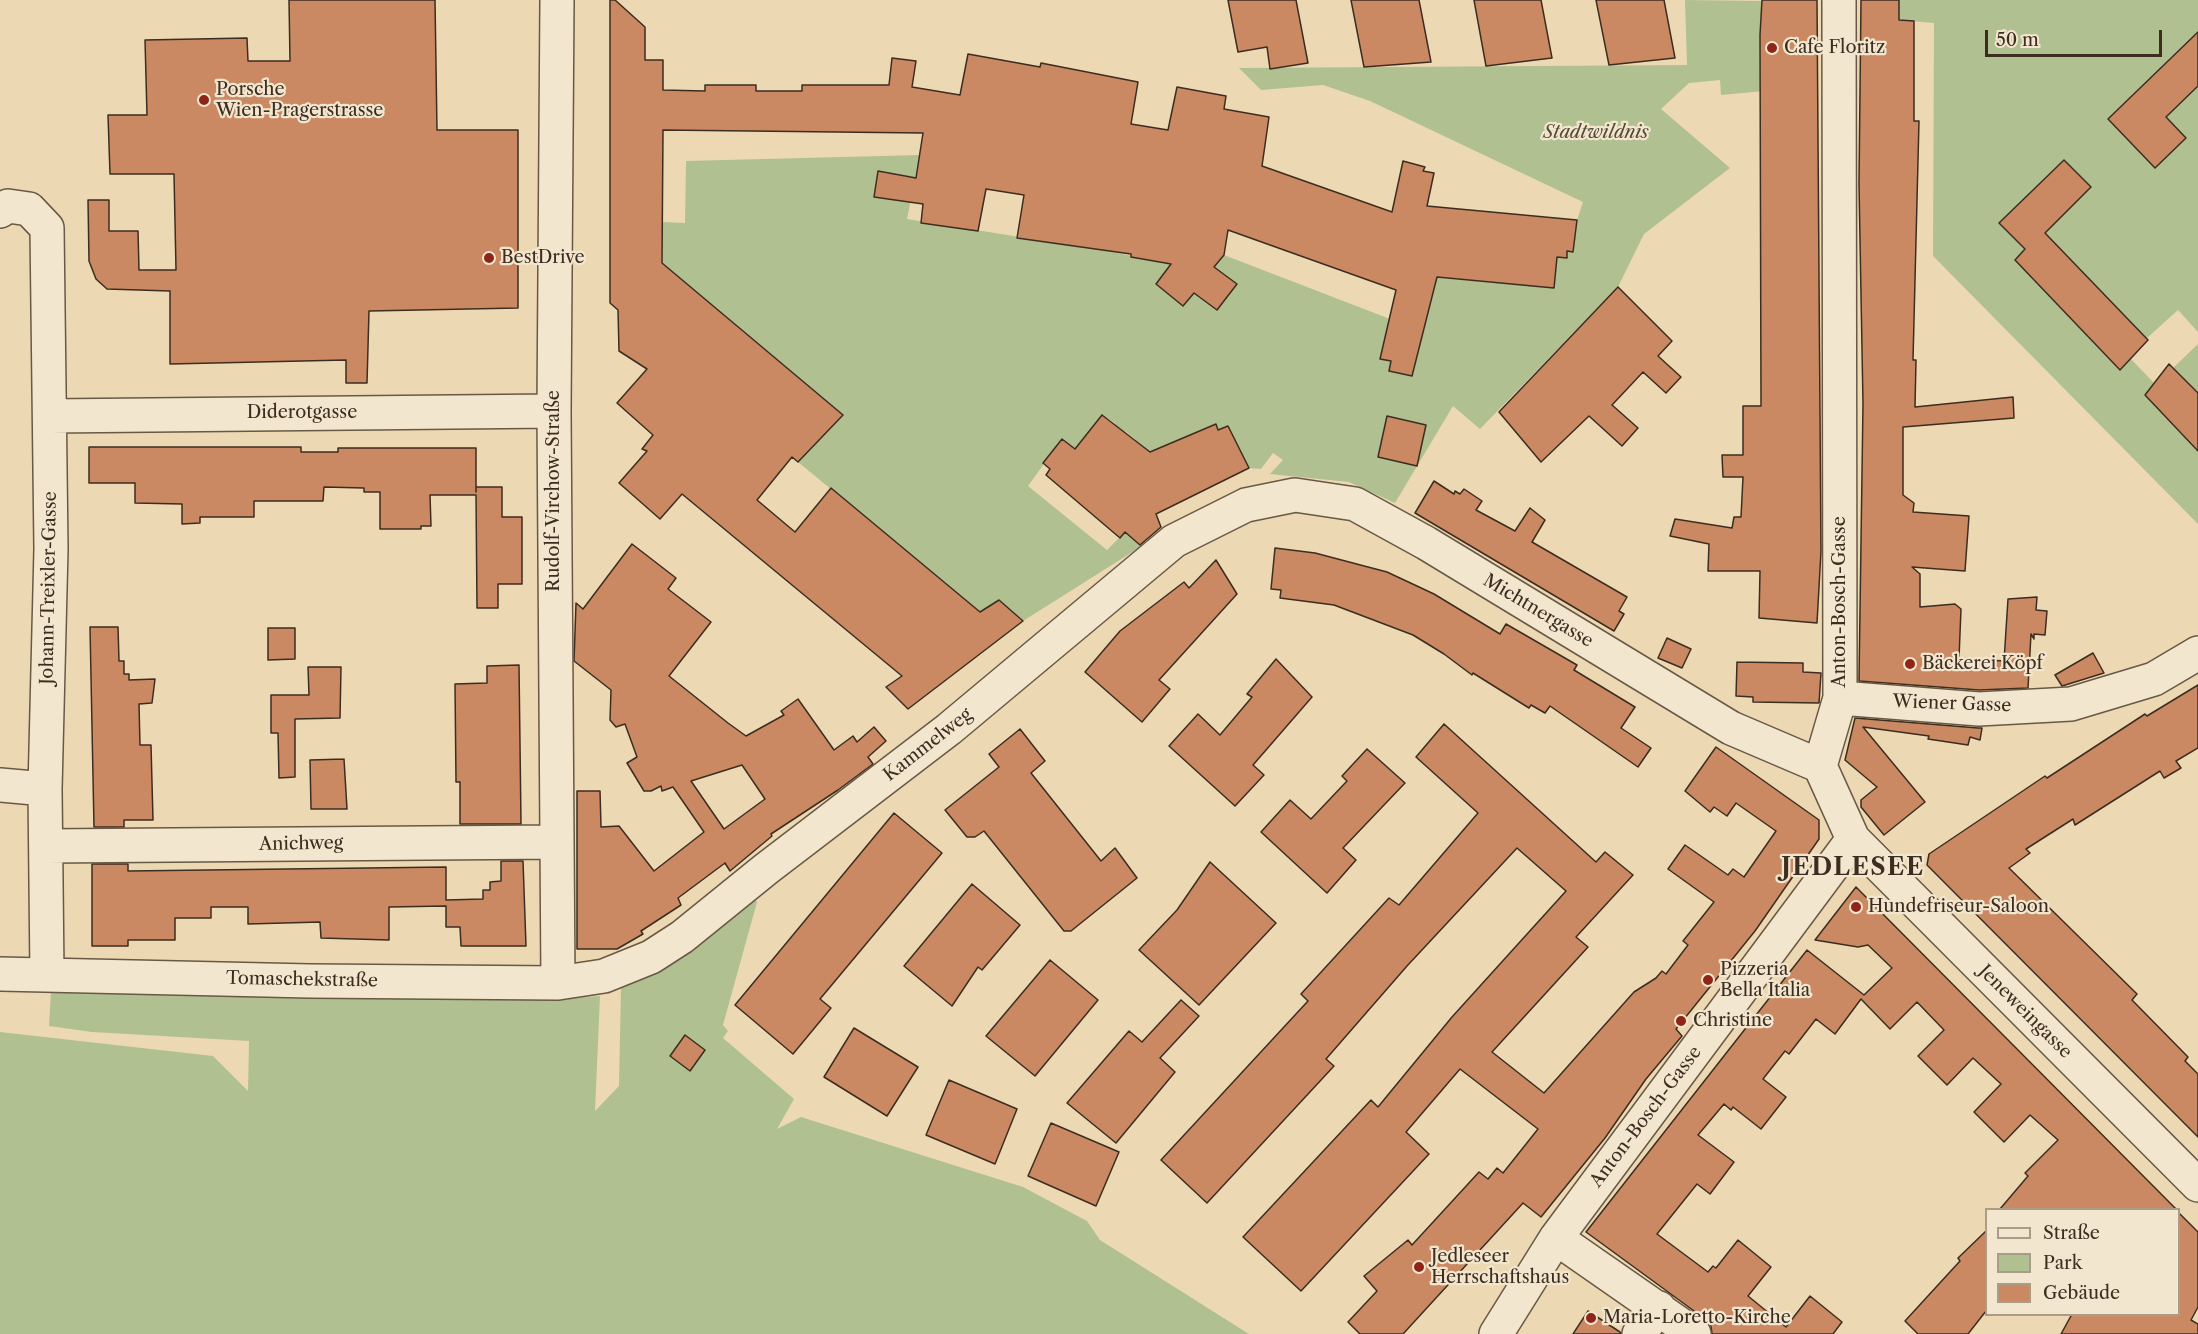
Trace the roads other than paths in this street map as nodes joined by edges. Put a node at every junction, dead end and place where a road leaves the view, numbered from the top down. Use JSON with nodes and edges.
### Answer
{"nodes":[{"id":1,"x":557,"y":0,"type":"edge"},
{"id":2,"x":1839,"y":0,"type":"edge"},
{"id":3,"x":14,"y":210,"type":"edge"},
{"id":4,"x":554,"y":411,"type":"junction"},
{"id":5,"x":50,"y":416,"type":"junction"},
{"id":6,"x":1246,"y":505,"type":"joint"},
{"id":7,"x":2198,"y":652,"type":"edge"},
{"id":8,"x":1840,"y":698,"type":"junction"},
{"id":9,"x":1820,"y":766,"type":"junction"},
{"id":10,"x":0,"y":785,"type":"edge"},
{"id":11,"x":45,"y":789,"type":"junction"},
{"id":12,"x":1853,"y":839,"type":"junction"},
{"id":13,"x":555,"y":842,"type":"junction"},
{"id":14,"x":46,"y":846,"type":"junction"},
{"id":15,"x":0,"y":974,"type":"edge"},
{"id":16,"x":47,"y":975,"type":"junction"},
{"id":17,"x":604,"y":976,"type":"joint"},
{"id":18,"x":558,"y":983,"type":"junction"},
{"id":19,"x":2198,"y":1185,"type":"edge"},
{"id":20,"x":1556,"y":1238,"type":"junction"},
{"id":21,"x":1659,"y":1308,"type":"junction"},
{"id":22,"x":1496,"y":1334,"type":"edge"},
{"id":23,"x":1639,"y":1334,"type":"edge"},
{"id":24,"x":1694,"y":1334,"type":"edge"}],
"edges":[{"from":1,"to":4,"type":"street","name":"Rudolf-Virchow-Straße"},
{"from":2,"to":8,"type":"street","name":"Anton-Bosch-Gasse"},
{"from":3,"to":5,"type":"street","name":"Johann-Treixler-Gasse"},
{"from":4,"to":5,"type":"street","name":"Diderotgasse"},
{"from":4,"to":13,"type":"street","name":"Rudolf-Virchow-Straße"},
{"from":5,"to":11,"type":"street","name":"Johann-Treixler-Gasse"},
{"from":6,"to":9,"type":"street","name":"Michtnergasse"},
{"from":6,"to":17,"type":"street","name":"Kammelweg"},
{"from":7,"to":8,"type":"street","name":"Wiener Gasse"},
{"from":8,"to":9,"type":"street","name":"Anton-Bosch-Gasse"},
{"from":9,"to":12,"type":"street"},
{"from":10,"to":11,"type":"street"},
{"from":11,"to":14,"type":"street","name":"Johann-Treixler-Gasse"},
{"from":12,"to":19,"type":"street","name":"Jeneweingasse"},
{"from":12,"to":20,"type":"street","name":"Anton-Bosch-Gasse"},
{"from":13,"to":14,"type":"street","name":"Anichweg"},
{"from":13,"to":18,"type":"street","name":"Rudolf-Virchow-Straße"},
{"from":14,"to":16,"type":"street","name":"Johann-Treixler-Gasse"},
{"from":15,"to":16,"type":"street","name":"Tomaschekstraße"},
{"from":16,"to":18,"type":"street","name":"Tomaschekstraße"},
{"from":17,"to":18,"type":"street","name":"Tomaschekstraße"},
{"from":20,"to":21,"type":"street"},
{"from":20,"to":22,"type":"street","name":"Anton-Bosch-Gasse"},
{"from":21,"to":23,"type":"street"},
{"from":21,"to":24,"type":"street"}]}
